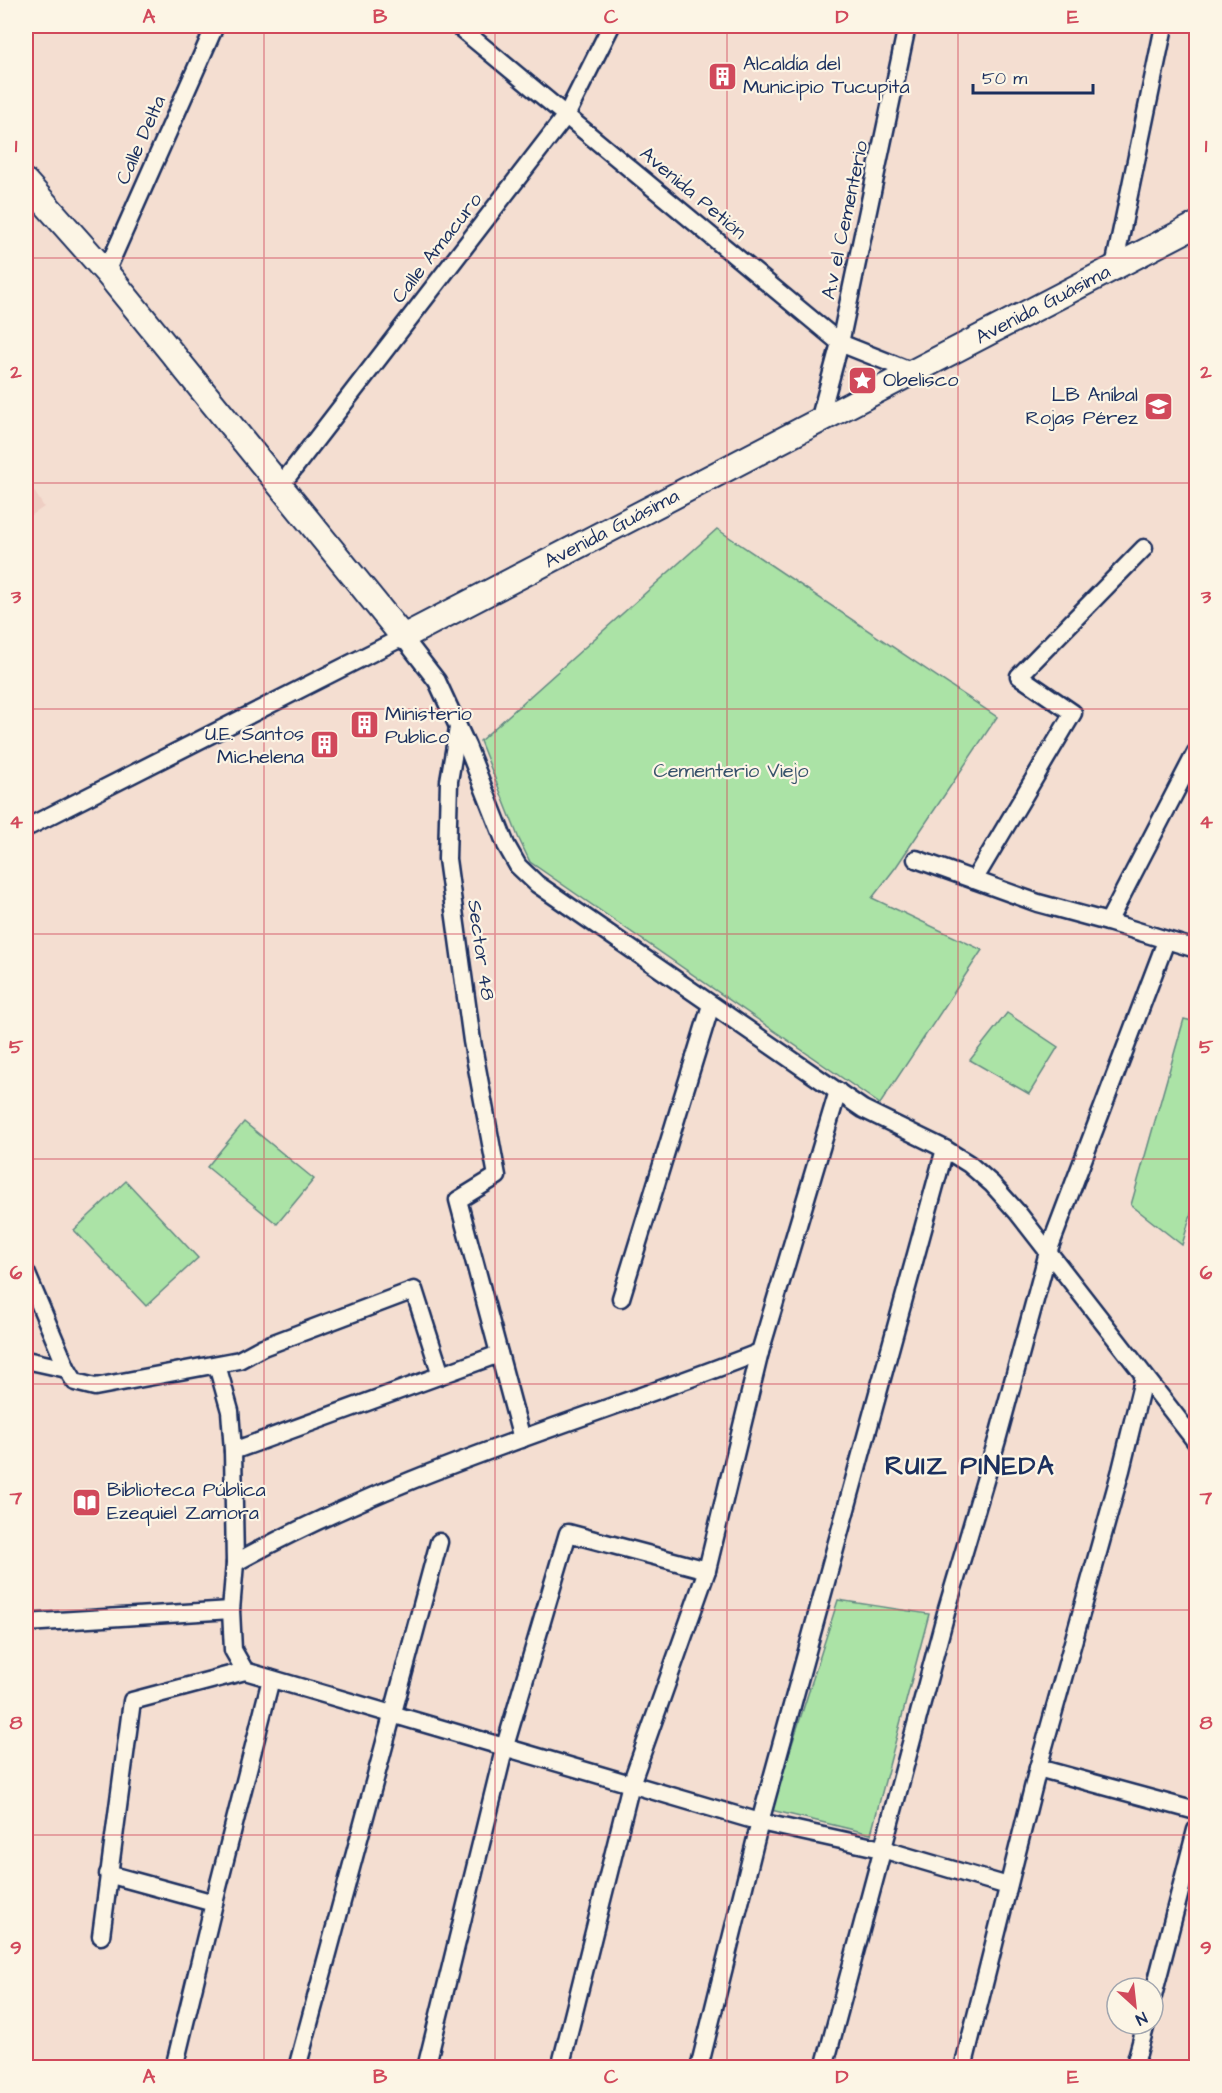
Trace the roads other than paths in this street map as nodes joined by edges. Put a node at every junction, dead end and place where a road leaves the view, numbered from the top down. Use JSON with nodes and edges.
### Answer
{"nodes":[{"id":1,"x":215,"y":26,"type":"edge"},
{"id":2,"x":458,"y":26,"type":"edge"},
{"id":3,"x":611,"y":26,"type":"edge"},
{"id":4,"x":907,"y":26,"type":"edge"},
{"id":5,"x":1164,"y":26,"type":"edge"},
{"id":6,"x":567,"y":114,"type":"junction"},
{"id":7,"x":26,"y":182,"type":"edge"},
{"id":8,"x":1197,"y":225,"type":"edge"},
{"id":9,"x":1114,"y":267,"type":"junction"},
{"id":10,"x":106,"y":272,"type":"junction"},
{"id":11,"x":840,"y":343,"type":"junction"},
{"id":12,"x":914,"y":372,"type":"junction"},
{"id":13,"x":819,"y":422,"type":"junction"},
{"id":14,"x":281,"y":485,"type":"junction"},
{"id":15,"x":1144,"y":548,"type":"dead end"},
{"id":16,"x":403,"y":637,"type":"junction"},
{"id":17,"x":458,"y":728,"type":"junction"},
{"id":18,"x":1197,"y":752,"type":"edge"},
{"id":19,"x":26,"y":828,"type":"edge"},
{"id":20,"x":916,"y":859,"type":"dead end"},
{"id":21,"x":974,"y":880,"type":"junction"},
{"id":22,"x":1108,"y":922,"type":"junction"},
{"id":23,"x":1166,"y":941,"type":"junction"},
{"id":24,"x":1197,"y":949,"type":"edge"},
{"id":25,"x":711,"y":1005,"type":"junction"},
{"id":26,"x":838,"y":1091,"type":"junction"},
{"id":27,"x":945,"y":1149,"type":"junction"},
{"id":28,"x":1048,"y":1252,"type":"junction"},
{"id":29,"x":26,"y":1272,"type":"edge"},
{"id":30,"x":621,"y":1298,"type":"dead end"},
{"id":31,"x":760,"y":1352,"type":"junction"},
{"id":32,"x":500,"y":1354,"type":"junction"},
{"id":33,"x":26,"y":1360,"type":"edge"},
{"id":34,"x":217,"y":1365,"type":"junction"},
{"id":35,"x":67,"y":1369,"type":"junction"},
{"id":36,"x":441,"y":1375,"type":"junction"},
{"id":37,"x":1144,"y":1376,"type":"junction"},
{"id":38,"x":522,"y":1439,"type":"junction"},
{"id":39,"x":1197,"y":1442,"type":"edge"},
{"id":40,"x":233,"y":1451,"type":"junction"},
{"id":41,"x":439,"y":1542,"type":"dead end"},
{"id":42,"x":235,"y":1563,"type":"junction"},
{"id":43,"x":707,"y":1570,"type":"junction"},
{"id":44,"x":231,"y":1610,"type":"junction"},
{"id":45,"x":26,"y":1623,"type":"edge"},
{"id":46,"x":245,"y":1671,"type":"junction"},
{"id":47,"x":271,"y":1679,"type":"junction"},
{"id":48,"x":393,"y":1715,"type":"junction"},
{"id":49,"x":505,"y":1746,"type":"junction"},
{"id":50,"x":1038,"y":1768,"type":"junction"},
{"id":51,"x":631,"y":1784,"type":"junction"},
{"id":52,"x":1197,"y":1811,"type":"edge"},
{"id":53,"x":760,"y":1822,"type":"junction"},
{"id":54,"x":1197,"y":1830,"type":"edge"},
{"id":55,"x":882,"y":1849,"type":"junction"},
{"id":56,"x":108,"y":1874,"type":"junction"},
{"id":57,"x":1008,"y":1886,"type":"junction"},
{"id":58,"x":214,"y":1903,"type":"junction"},
{"id":59,"x":101,"y":1936,"type":"dead end"},
{"id":60,"x":1158,"y":1976,"type":"edge"},
{"id":61,"x":1143,"y":2036,"type":"edge"},
{"id":62,"x":174,"y":2067,"type":"edge"},
{"id":63,"x":297,"y":2067,"type":"edge"},
{"id":64,"x":426,"y":2067,"type":"edge"},
{"id":65,"x":560,"y":2067,"type":"edge"},
{"id":66,"x":699,"y":2067,"type":"edge"},
{"id":67,"x":824,"y":2067,"type":"edge"},
{"id":68,"x":963,"y":2067,"type":"edge"},
{"id":69,"x":1134,"y":2067,"type":"edge"}],
"edges":[{"from":1,"to":10,"type":"street","name":"Calle Delta"},
{"from":2,"to":6,"type":"street","name":"Avenida Petión"},
{"from":3,"to":6,"type":"street","name":"Calle Amacuro"},
{"from":4,"to":11,"type":"street","name":"A.v el Cementerio"},
{"from":5,"to":9,"type":"street"},
{"from":6,"to":11,"type":"street","name":"Avenida Petión"},
{"from":6,"to":14,"type":"street","name":"Calle Amacuro"},
{"from":7,"to":10,"type":"main road"},
{"from":8,"to":9,"type":"main road","name":"Avenida Guásima"},
{"from":9,"to":12,"type":"main road","name":"Avenida Guásima"},
{"from":10,"to":14,"type":"main road"},
{"from":11,"to":12,"type":"street","name":"Avenida Petión"},
{"from":11,"to":13,"type":"street","name":"A.v el Cementerio"},
{"from":12,"to":13,"type":"main road","name":"Avenida Guásima"},
{"from":13,"to":16,"type":"main road","name":"Avenida Guásima"},
{"from":14,"to":16,"type":"main road"},
{"from":15,"to":21,"type":"street"},
{"from":16,"to":17,"type":"street"},
{"from":16,"to":19,"type":"street","name":"Avenida Guásima"},
{"from":17,"to":25,"type":"street"},
{"from":17,"to":32,"type":"street","name":"Sector 48"},
{"from":18,"to":22,"type":"street"},
{"from":20,"to":21,"type":"street"},
{"from":21,"to":22,"type":"street"},
{"from":22,"to":23,"type":"street"},
{"from":23,"to":24,"type":"street"},
{"from":23,"to":28,"type":"street"},
{"from":25,"to":26,"type":"street"},
{"from":25,"to":30,"type":"street"},
{"from":26,"to":27,"type":"street"},
{"from":26,"to":31,"type":"street"},
{"from":27,"to":28,"type":"street"},
{"from":27,"to":53,"type":"street"},
{"from":28,"to":37,"type":"street"},
{"from":28,"to":55,"type":"street"},
{"from":29,"to":35,"type":"street"},
{"from":31,"to":38,"type":"street"},
{"from":31,"to":43,"type":"street"},
{"from":32,"to":36,"type":"street"},
{"from":32,"to":38,"type":"street"},
{"from":33,"to":35,"type":"street"},
{"from":34,"to":35,"type":"street"},
{"from":34,"to":36,"type":"street"},
{"from":34,"to":40,"type":"street"},
{"from":36,"to":40,"type":"street"},
{"from":37,"to":39,"type":"street"},
{"from":37,"to":50,"type":"street"},
{"from":38,"to":42,"type":"street"},
{"from":40,"to":42,"type":"street"},
{"from":41,"to":48,"type":"street"},
{"from":42,"to":44,"type":"street"},
{"from":43,"to":49,"type":"street"},
{"from":43,"to":51,"type":"street"},
{"from":44,"to":45,"type":"street"},
{"from":44,"to":46,"type":"street"},
{"from":46,"to":47,"type":"street"},
{"from":46,"to":56,"type":"street"},
{"from":47,"to":48,"type":"street"},
{"from":47,"to":58,"type":"street"},
{"from":48,"to":49,"type":"street"},
{"from":48,"to":63,"type":"street"},
{"from":49,"to":51,"type":"street"},
{"from":49,"to":64,"type":"street"},
{"from":50,"to":52,"type":"street"},
{"from":50,"to":57,"type":"street"},
{"from":51,"to":53,"type":"street"},
{"from":51,"to":65,"type":"street"},
{"from":53,"to":55,"type":"street"},
{"from":53,"to":66,"type":"street"},
{"from":54,"to":60,"type":"street"},
{"from":55,"to":57,"type":"street"},
{"from":55,"to":67,"type":"street"},
{"from":56,"to":58,"type":"street"},
{"from":56,"to":59,"type":"street"},
{"from":57,"to":68,"type":"street"},
{"from":58,"to":62,"type":"street"},
{"from":61,"to":69,"type":"street"}]}
